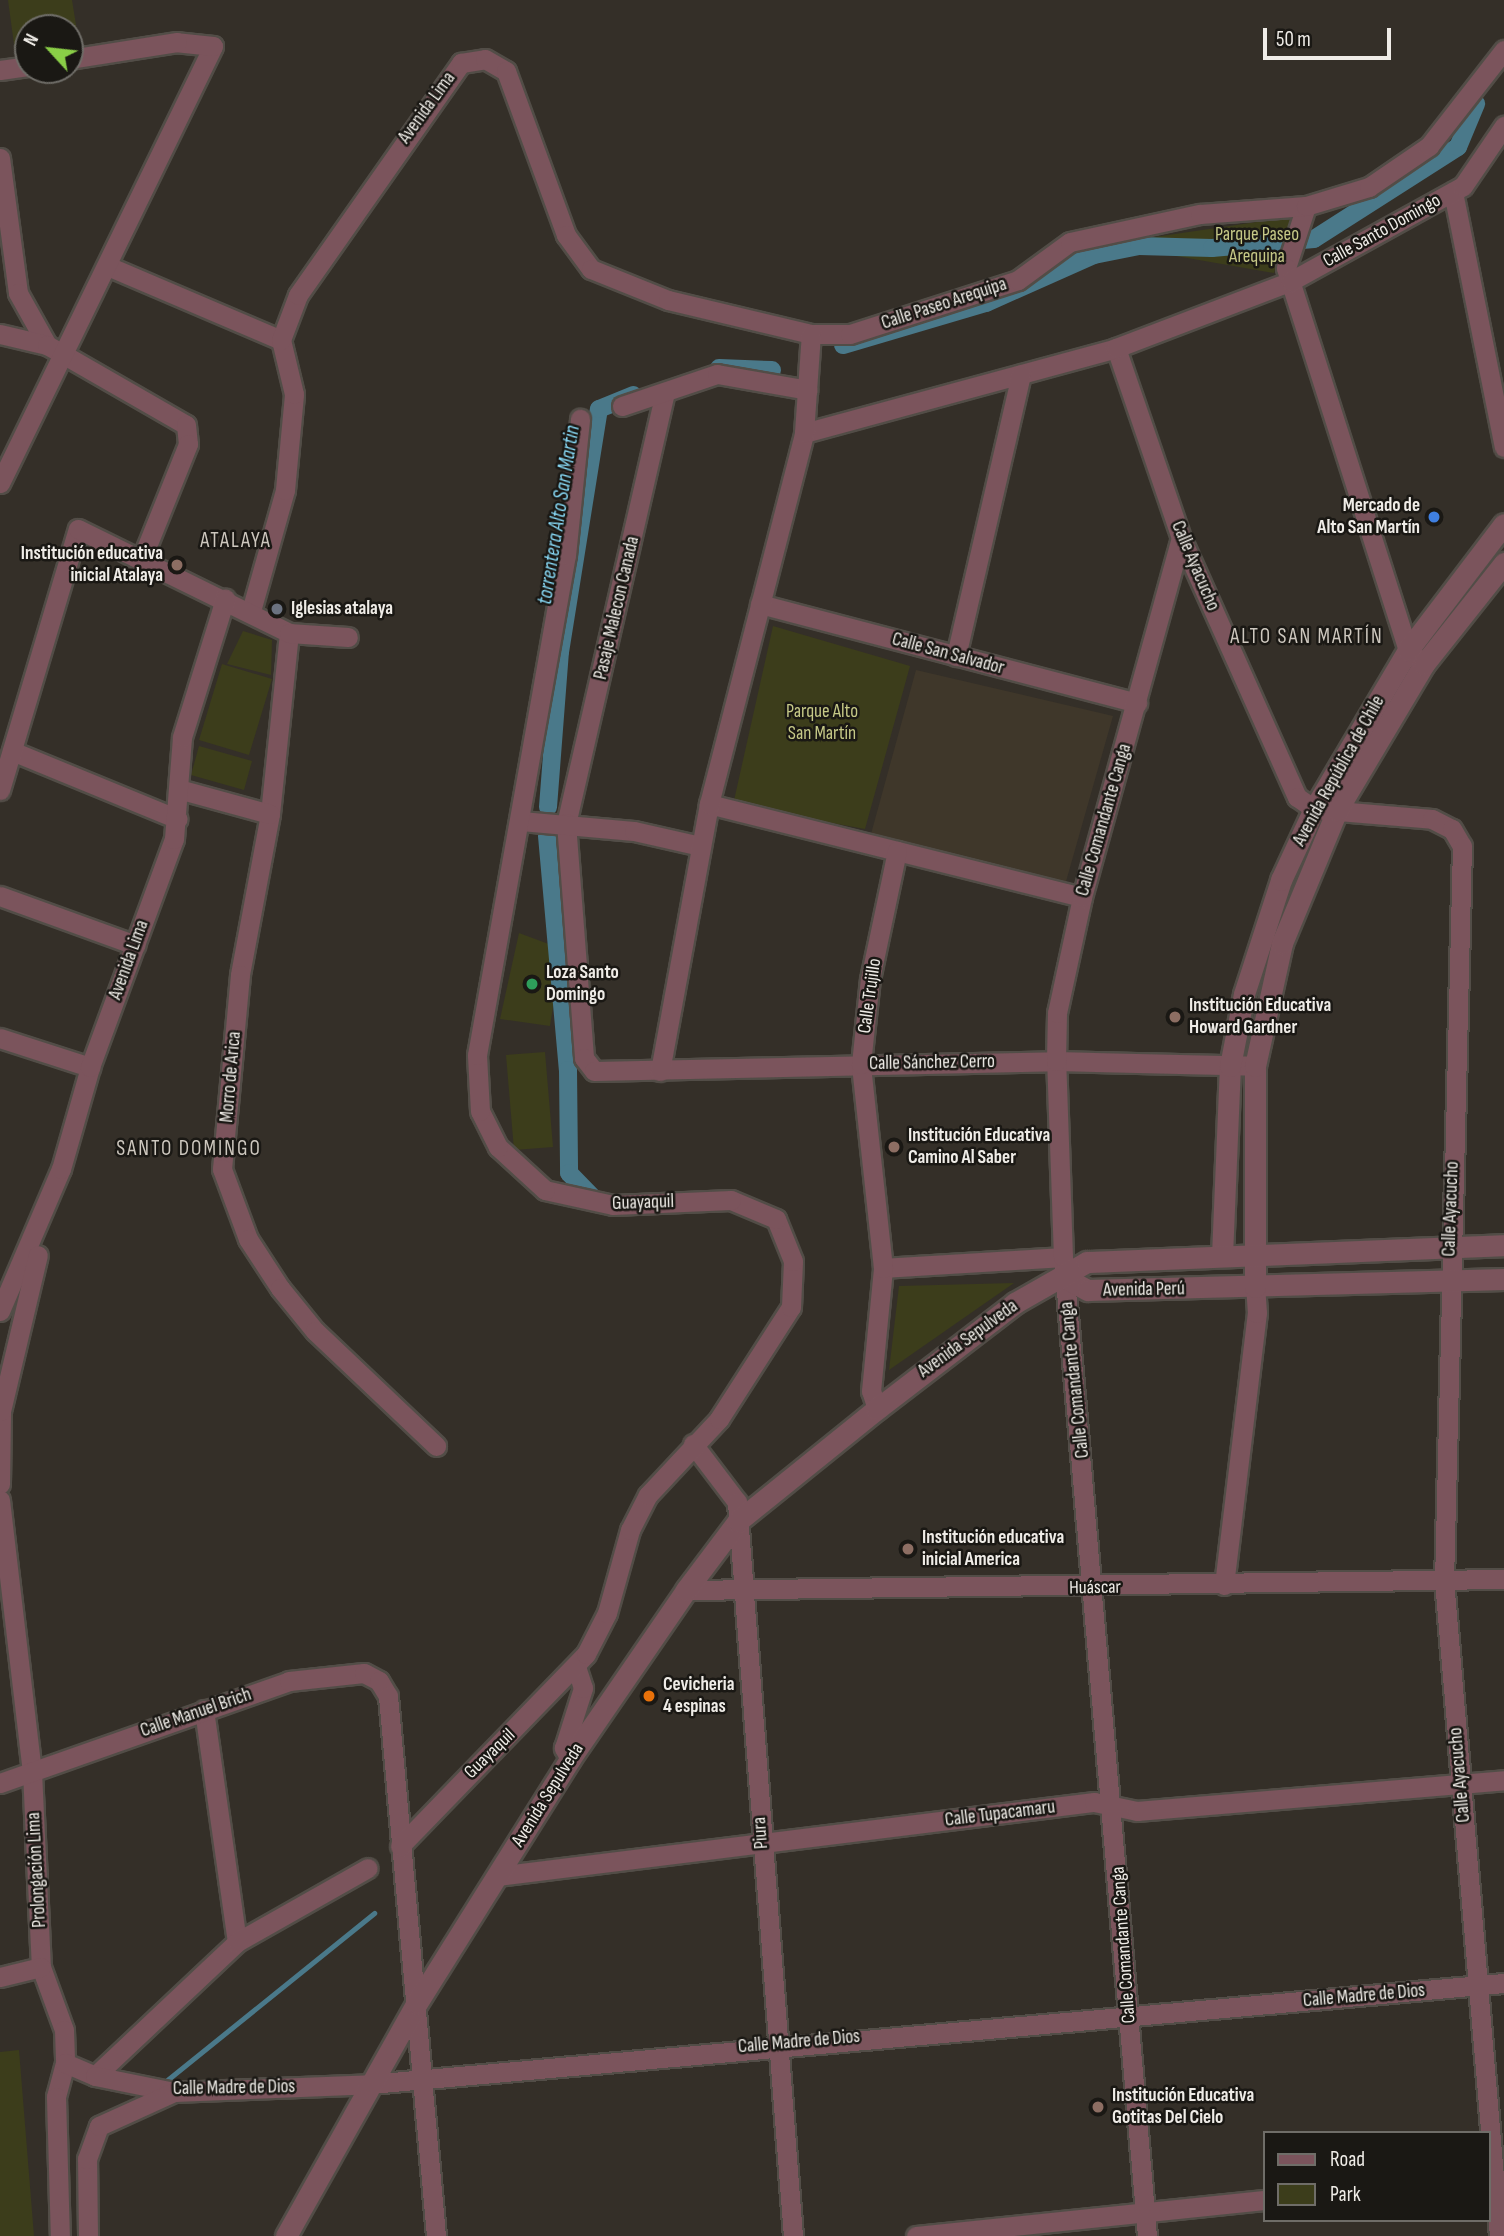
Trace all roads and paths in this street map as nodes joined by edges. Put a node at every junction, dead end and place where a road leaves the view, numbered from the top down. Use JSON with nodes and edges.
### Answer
{"nodes":[{"id":1,"x":1504,"y":50,"type":"edge"},
{"id":2,"x":84,"y":57,"type":"edge"},
{"id":3,"x":1504,"y":126,"type":"edge"},
{"id":4,"x":0,"y":158,"type":"edge"},
{"id":5,"x":1453,"y":191,"type":"junction"},
{"id":6,"x":1306,"y":206,"type":"junction"},
{"id":7,"x":110,"y":267,"type":"junction"},
{"id":8,"x":1291,"y":281,"type":"junction"},
{"id":9,"x":0,"y":334,"type":"edge"},
{"id":10,"x":811,"y":334,"type":"junction"},
{"id":11,"x":281,"y":340,"type":"junction"},
{"id":12,"x":1116,"y":348,"type":"junction"},
{"id":13,"x":56,"y":349,"type":"junction"},
{"id":14,"x":1020,"y":374,"type":"junction"},
{"id":15,"x":808,"y":390,"type":"junction"},
{"id":16,"x":665,"y":391,"type":"junction"},
{"id":17,"x":622,"y":406,"type":"dead end"},
{"id":18,"x":580,"y":419,"type":"dead end"},
{"id":19,"x":804,"y":433,"type":"junction"},
{"id":20,"x":1504,"y":447,"type":"edge"},
{"id":21,"x":0,"y":483,"type":"edge"},
{"id":22,"x":1504,"y":524,"type":"edge"},
{"id":23,"x":1181,"y":538,"type":"junction"},
{"id":24,"x":1488,"y":543,"type":"junction"},
{"id":25,"x":141,"y":561,"type":"junction"},
{"id":26,"x":1504,"y":561,"type":"edge"},
{"id":27,"x":225,"y":599,"type":"junction"},
{"id":28,"x":760,"y":604,"type":"junction"},
{"id":29,"x":251,"y":611,"type":"junction"},
{"id":30,"x":289,"y":633,"type":"junction"},
{"id":31,"x":348,"y":637,"type":"dead end"},
{"id":32,"x":956,"y":656,"type":"junction"},
{"id":33,"x":1416,"y":657,"type":"junction"},
{"id":34,"x":1137,"y":704,"type":"junction"},
{"id":35,"x":12,"y":751,"type":"junction"},
{"id":36,"x":0,"y":790,"type":"edge"},
{"id":37,"x":182,"y":790,"type":"junction"},
{"id":38,"x":709,"y":803,"type":"junction"},
{"id":39,"x":1314,"y":809,"type":"junction"},
{"id":40,"x":1338,"y":810,"type":"junction"},
{"id":41,"x":271,"y":814,"type":"junction"},
{"id":42,"x":178,"y":819,"type":"junction"},
{"id":43,"x":521,"y":821,"type":"junction"},
{"id":44,"x":566,"y":823,"type":"junction"},
{"id":45,"x":701,"y":846,"type":"junction"},
{"id":46,"x":897,"y":851,"type":"junction"},
{"id":47,"x":0,"y":896,"type":"edge"},
{"id":48,"x":1082,"y":897,"type":"junction"},
{"id":49,"x":135,"y":945,"type":"junction"},
{"id":50,"x":0,"y":1038,"type":"edge"},
{"id":51,"x":1056,"y":1061,"type":"junction"},
{"id":52,"x":860,"y":1064,"type":"junction"},
{"id":53,"x":90,"y":1066,"type":"junction"},
{"id":54,"x":1230,"y":1066,"type":"junction"},
{"id":55,"x":1255,"y":1066,"type":"junction"},
{"id":56,"x":660,"y":1071,"type":"junction"},
{"id":57,"x":609,"y":1073,"type":"joint"},
{"id":58,"x":61,"y":1169,"type":"junction"},
{"id":59,"x":1504,"y":1245,"type":"edge"},
{"id":60,"x":1450,"y":1246,"type":"junction"},
{"id":61,"x":1252,"y":1255,"type":"junction"},
{"id":62,"x":1222,"y":1256,"type":"junction"},
{"id":63,"x":1161,"y":1261,"type":"junction"},
{"id":64,"x":1064,"y":1267,"type":"junction"},
{"id":65,"x":883,"y":1268,"type":"junction"},
{"id":66,"x":1504,"y":1279,"type":"edge"},
{"id":67,"x":1448,"y":1280,"type":"junction"},
{"id":68,"x":1255,"y":1287,"type":"junction"},
{"id":69,"x":1163,"y":1290,"type":"junction"},
{"id":70,"x":0,"y":1311,"type":"edge"},
{"id":71,"x":877,"y":1409,"type":"junction"},
{"id":72,"x":693,"y":1444,"type":"junction"},
{"id":73,"x":436,"y":1446,"type":"dead end"},
{"id":74,"x":0,"y":1484,"type":"edge"},
{"id":75,"x":0,"y":1500,"type":"edge"},
{"id":76,"x":738,"y":1521,"type":"junction"},
{"id":77,"x":1504,"y":1579,"type":"edge"},
{"id":78,"x":1444,"y":1580,"type":"junction"},
{"id":79,"x":1224,"y":1585,"type":"junction"},
{"id":80,"x":1096,"y":1588,"type":"junction"},
{"id":81,"x":746,"y":1589,"type":"junction"},
{"id":82,"x":685,"y":1590,"type":"junction"},
{"id":83,"x":576,"y":1666,"type":"junction"},
{"id":84,"x":204,"y":1710,"type":"junction"},
{"id":85,"x":570,"y":1759,"type":"junction"},
{"id":86,"x":32,"y":1771,"type":"junction"},
{"id":87,"x":1504,"y":1780,"type":"edge"},
{"id":88,"x":0,"y":1783,"type":"edge"},
{"id":89,"x":1461,"y":1783,"type":"junction"},
{"id":90,"x":1113,"y":1805,"type":"junction"},
{"id":91,"x":762,"y":1843,"type":"junction"},
{"id":92,"x":400,"y":1846,"type":"junction"},
{"id":93,"x":368,"y":1868,"type":"dead end"},
{"id":94,"x":497,"y":1876,"type":"junction"},
{"id":95,"x":237,"y":1942,"type":"junction"},
{"id":96,"x":41,"y":1967,"type":"junction"},
{"id":97,"x":0,"y":1977,"type":"edge"},
{"id":98,"x":1504,"y":1983,"type":"edge"},
{"id":99,"x":1478,"y":1985,"type":"junction"},
{"id":100,"x":418,"y":2003,"type":"junction"},
{"id":101,"x":1130,"y":2017,"type":"junction"},
{"id":102,"x":775,"y":2043,"type":"junction"},
{"id":103,"x":65,"y":2063,"type":"junction"},
{"id":104,"x":95,"y":2076,"type":"junction"},
{"id":105,"x":423,"y":2078,"type":"junction"},
{"id":106,"x":370,"y":2084,"type":"junction"},
{"id":107,"x":174,"y":2092,"type":"junction"},
{"id":108,"x":1496,"y":2179,"type":"edge"},
{"id":109,"x":1262,"y":2200,"type":"edge"},
{"id":110,"x":1145,"y":2210,"type":"junction"},
{"id":111,"x":60,"y":2236,"type":"edge"},
{"id":112,"x":88,"y":2236,"type":"edge"},
{"id":113,"x":286,"y":2236,"type":"edge"},
{"id":114,"x":436,"y":2236,"type":"edge"},
{"id":115,"x":793,"y":2236,"type":"edge"},
{"id":116,"x":916,"y":2236,"type":"edge"},
{"id":117,"x":1147,"y":2236,"type":"edge"},
{"id":118,"x":1499,"y":2236,"type":"edge"}],
"edges":[{"from":1,"to":6,"type":"street","name":"Calle Paseo Arequipa"},
{"from":2,"to":7,"type":"street"},
{"from":3,"to":5,"type":"street","name":"Calle Santo Domingo"},
{"from":4,"to":13,"type":"street"},
{"from":5,"to":8,"type":"street","name":"Calle Santo Domingo"},
{"from":5,"to":20,"type":"street"},
{"from":6,"to":8,"type":"street"},
{"from":6,"to":10,"type":"street","name":"Calle Paseo Arequipa"},
{"from":7,"to":11,"type":"street"},
{"from":7,"to":13,"type":"street"},
{"from":8,"to":12,"type":"street","name":"Calle Santo Domingo"},
{"from":8,"to":33,"type":"street"},
{"from":9,"to":13,"type":"street"},
{"from":10,"to":11,"type":"street","name":"Avenida Lima"},
{"from":10,"to":15,"type":"street"},
{"from":11,"to":29,"type":"street"},
{"from":12,"to":14,"type":"street","name":"Calle Santo Domingo"},
{"from":12,"to":23,"type":"street","name":"Calle Ayacucho"},
{"from":13,"to":21,"type":"street"},
{"from":13,"to":25,"type":"street"},
{"from":14,"to":19,"type":"street","name":"Calle Santo Domingo"},
{"from":14,"to":32,"type":"street"},
{"from":15,"to":16,"type":"street"},
{"from":15,"to":19,"type":"street"},
{"from":16,"to":17,"type":"street"},
{"from":16,"to":44,"type":"street","name":"Pasaje Malecon Canada"},
{"from":18,"to":43,"type":"street","name":"Guayaquil"},
{"from":19,"to":28,"type":"street"},
{"from":22,"to":24,"type":"street","name":"Avenida República de Chile"},
{"from":23,"to":34,"type":"street","name":"Calle Comandante Canga"},
{"from":23,"to":39,"type":"street","name":"Calle Ayacucho"},
{"from":24,"to":26,"type":"street"},
{"from":24,"to":33,"type":"street","name":"Avenida República de Chile"},
{"from":25,"to":27,"type":"street"},
{"from":25,"to":35,"type":"street"},
{"from":26,"to":33,"type":"street","name":"Avenida República de Chile"},
{"from":27,"to":29,"type":"street"},
{"from":27,"to":37,"type":"street","name":"Avenida Lima"},
{"from":28,"to":32,"type":"street","name":"Calle San Salvador"},
{"from":28,"to":38,"type":"street"},
{"from":29,"to":30,"type":"street"},
{"from":30,"to":31,"type":"street"},
{"from":30,"to":41,"type":"street","name":"Morro de Arica"},
{"from":32,"to":34,"type":"street","name":"Calle San Salvador"},
{"from":33,"to":39,"type":"street","name":"Avenida República de Chile"},
{"from":33,"to":40,"type":"street","name":"Avenida República de Chile"},
{"from":34,"to":48,"type":"street","name":"Calle Comandante Canga"},
{"from":35,"to":36,"type":"street"},
{"from":35,"to":42,"type":"street"},
{"from":37,"to":41,"type":"street"},
{"from":37,"to":42,"type":"street","name":"Avenida Lima"},
{"from":38,"to":45,"type":"street"},
{"from":38,"to":46,"type":"street"},
{"from":39,"to":40,"type":"street","name":"Calle Ayacucho"},
{"from":39,"to":54,"type":"street","name":"Avenida República de Chile"},
{"from":40,"to":55,"type":"street","name":"Avenida República de Chile"},
{"from":40,"to":60,"type":"street","name":"Calle Ayacucho"},
{"from":41,"to":73,"type":"street","name":"Morro de Arica"},
{"from":42,"to":49,"type":"street","name":"Avenida Lima"},
{"from":43,"to":44,"type":"street"},
{"from":43,"to":72,"type":"street","name":"Guayaquil"},
{"from":44,"to":45,"type":"street"},
{"from":44,"to":57,"type":"street","name":"Pasaje Malecon Canada"},
{"from":45,"to":56,"type":"street"},
{"from":46,"to":48,"type":"street"},
{"from":46,"to":52,"type":"street","name":"Calle Trujillo"},
{"from":47,"to":49,"type":"street"},
{"from":48,"to":51,"type":"street","name":"Calle Comandante Canga"},
{"from":49,"to":53,"type":"street","name":"Avenida Lima"},
{"from":50,"to":53,"type":"street"},
{"from":51,"to":52,"type":"street","name":"Calle Sánchez Cerro"},
{"from":51,"to":54,"type":"street","name":"Calle Sánchez Cerro"},
{"from":51,"to":64,"type":"street","name":"Calle Comandante Canga"},
{"from":52,"to":56,"type":"street","name":"Calle Sánchez Cerro"},
{"from":52,"to":65,"type":"street","name":"Calle Trujillo"},
{"from":53,"to":58,"type":"street","name":"Avenida Lima"},
{"from":54,"to":55,"type":"street","name":"Calle Sánchez Cerro"},
{"from":54,"to":62,"type":"street","name":"Avenida República de Chile"},
{"from":55,"to":61,"type":"street","name":"Avenida República de Chile"},
{"from":56,"to":57,"type":"street","name":"Calle Sánchez Cerro"},
{"from":58,"to":70,"type":"street","name":"Avenida Lima"},
{"from":58,"to":74,"type":"street"},
{"from":59,"to":60,"type":"street","name":"Avenida Perú"},
{"from":60,"to":61,"type":"street","name":"Avenida Perú"},
{"from":60,"to":67,"type":"street","name":"Calle Ayacucho"},
{"from":61,"to":62,"type":"street","name":"Avenida Perú"},
{"from":61,"to":68,"type":"street","name":"Avenida República de Chile"},
{"from":62,"to":63,"type":"street","name":"Avenida Perú"},
{"from":63,"to":64,"type":"street","name":"Avenida Perú"},
{"from":63,"to":69,"type":"street"},
{"from":64,"to":65,"type":"street","name":"Avenida Perú"},
{"from":64,"to":69,"type":"street","name":"Avenida Perú"},
{"from":64,"to":71,"type":"street","name":"Avenida Sepulveda"},
{"from":64,"to":80,"type":"street","name":"Calle Comandante Canga"},
{"from":65,"to":71,"type":"street"},
{"from":66,"to":67,"type":"street","name":"Avenida Perú"},
{"from":67,"to":68,"type":"street","name":"Avenida Perú"},
{"from":67,"to":78,"type":"street","name":"Calle Ayacucho"},
{"from":68,"to":69,"type":"street","name":"Avenida Perú"},
{"from":68,"to":79,"type":"street"},
{"from":71,"to":76,"type":"street","name":"Avenida Sepulveda"},
{"from":72,"to":76,"type":"street","name":"Piura"},
{"from":72,"to":83,"type":"street","name":"Guayaquil"},
{"from":75,"to":86,"type":"street","name":"Prolongación Lima"},
{"from":76,"to":81,"type":"street","name":"Piura"},
{"from":76,"to":82,"type":"street","name":"Avenida Sepulveda"},
{"from":77,"to":78,"type":"street","name":"Huáscar"},
{"from":78,"to":79,"type":"street","name":"Huáscar"},
{"from":78,"to":89,"type":"street","name":"Calle Ayacucho"},
{"from":79,"to":80,"type":"street","name":"Huáscar"},
{"from":80,"to":81,"type":"street","name":"Huáscar"},
{"from":80,"to":90,"type":"street","name":"Calle Comandante Canga"},
{"from":81,"to":82,"type":"street","name":"Huáscar"},
{"from":81,"to":91,"type":"street","name":"Piura"},
{"from":82,"to":85,"type":"street","name":"Avenida Sepulveda"},
{"from":83,"to":85,"type":"street"},
{"from":83,"to":92,"type":"street","name":"Guayaquil"},
{"from":84,"to":86,"type":"street","name":"Calle Manuel Brich"},
{"from":84,"to":92,"type":"street","name":"Calle Manuel Brich"},
{"from":84,"to":95,"type":"street"},
{"from":85,"to":94,"type":"street","name":"Avenida Sepulveda"},
{"from":86,"to":88,"type":"street","name":"Calle Manuel Brich"},
{"from":86,"to":96,"type":"street","name":"Prolongación Lima"},
{"from":87,"to":89,"type":"street","name":"Calle Tupacamaru"},
{"from":89,"to":90,"type":"street","name":"Calle Tupacamaru"},
{"from":89,"to":99,"type":"street","name":"Calle Ayacucho"},
{"from":90,"to":91,"type":"street","name":"Calle Tupacamaru"},
{"from":90,"to":101,"type":"street","name":"Calle Comandante Canga"},
{"from":91,"to":94,"type":"street","name":"Calle Tupacamaru"},
{"from":91,"to":102,"type":"street","name":"Piura"},
{"from":92,"to":100,"type":"street"},
{"from":93,"to":95,"type":"street"},
{"from":94,"to":100,"type":"street","name":"Avenida Sepulveda"},
{"from":95,"to":104,"type":"street"},
{"from":96,"to":97,"type":"street"},
{"from":96,"to":103,"type":"street","name":"Prolongación Lima"},
{"from":98,"to":99,"type":"street","name":"Calle Madre de Dios"},
{"from":99,"to":101,"type":"street","name":"Calle Madre de Dios"},
{"from":99,"to":108,"type":"street","name":"Calle Ayacucho"},
{"from":100,"to":105,"type":"street"},
{"from":100,"to":106,"type":"street","name":"Avenida Sepulveda"},
{"from":101,"to":102,"type":"street","name":"Calle Madre de Dios"},
{"from":101,"to":110,"type":"street","name":"Calle Comandante Canga"},
{"from":102,"to":105,"type":"street","name":"Calle Madre de Dios"},
{"from":102,"to":115,"type":"street","name":"Piura"},
{"from":103,"to":104,"type":"street","name":"Calle Madre de Dios"},
{"from":103,"to":111,"type":"street","name":"Prolongación Lima"},
{"from":104,"to":107,"type":"street","name":"Calle Madre de Dios"},
{"from":105,"to":106,"type":"street","name":"Calle Madre de Dios"},
{"from":105,"to":114,"type":"street"},
{"from":106,"to":107,"type":"street","name":"Calle Madre de Dios"},
{"from":106,"to":113,"type":"street","name":"Avenida Sepulveda"},
{"from":107,"to":112,"type":"street"},
{"from":108,"to":118,"type":"street","name":"Calle Ayacucho"},
{"from":109,"to":110,"type":"street"},
{"from":110,"to":116,"type":"street"},
{"from":110,"to":117,"type":"street","name":"Calle Comandante Canga"}]}
